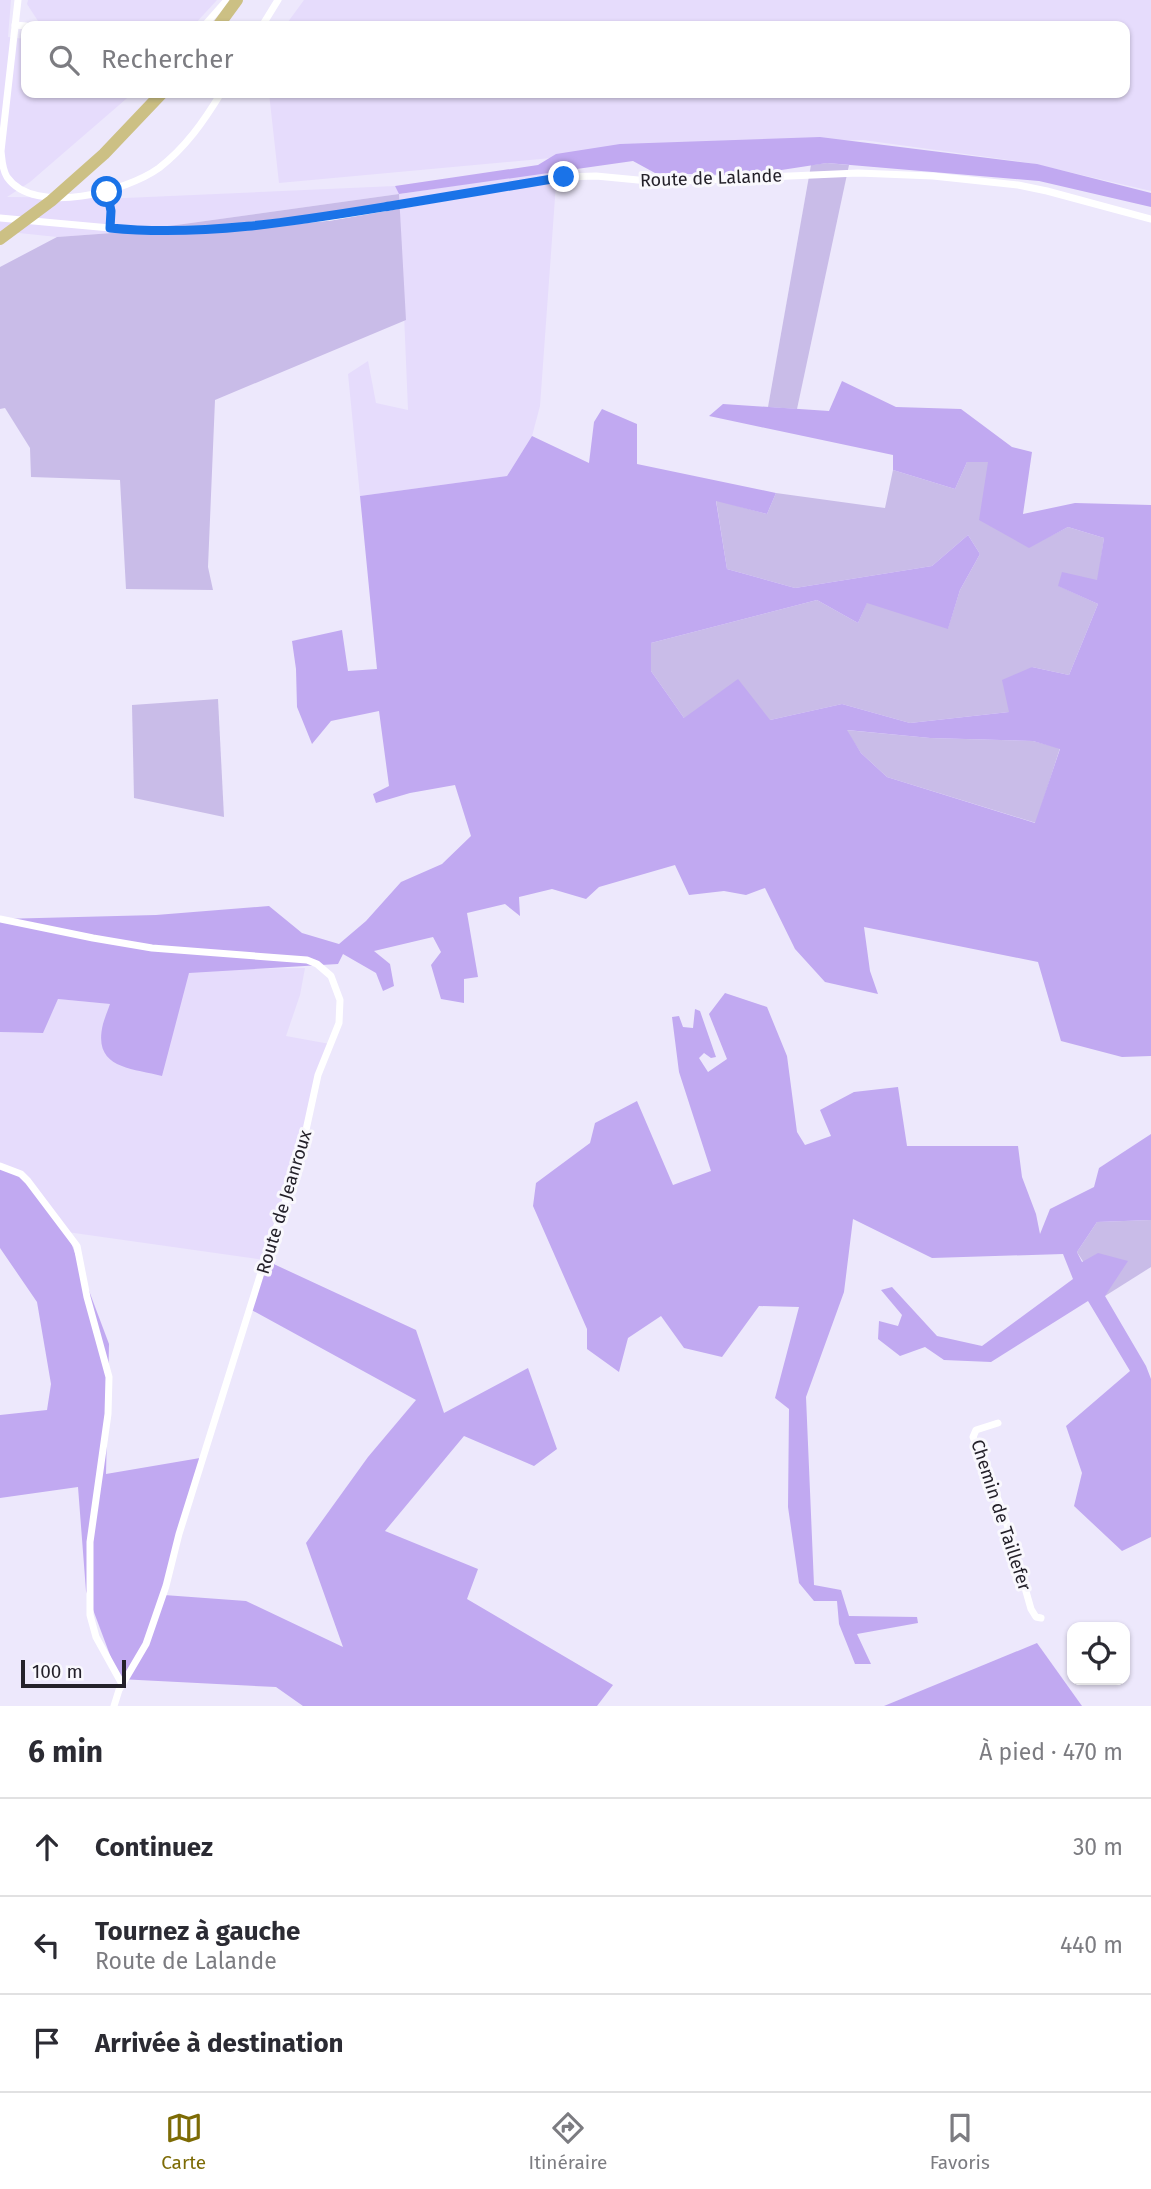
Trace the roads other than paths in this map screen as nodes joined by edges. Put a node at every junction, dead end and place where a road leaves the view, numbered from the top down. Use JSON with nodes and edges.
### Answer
{"nodes":[{"id":1,"x":18,"y":0,"type":"edge"},
{"id":2,"x":227,"y":0,"type":"edge"},
{"id":3,"x":237,"y":0,"type":"edge"},
{"id":4,"x":244,"y":0,"type":"edge"},
{"id":5,"x":278,"y":0,"type":"edge"},
{"id":6,"x":228,"y":15,"type":"junction"},
{"id":7,"x":208,"y":21,"type":"edge"},
{"id":8,"x":223,"y":21,"type":"edge"},
{"id":9,"x":265,"y":21,"type":"edge"},
{"id":10,"x":15,"y":25,"type":"junction"},
{"id":11,"x":21,"y":26,"type":"edge"},
{"id":12,"x":157,"y":98,"type":"edge"},
{"id":13,"x":218,"y":98,"type":"edge"},
{"id":14,"x":107,"y":192,"type":"junction"},
{"id":15,"x":0,"y":218,"type":"edge"},
{"id":16,"x":1151,"y":219,"type":"edge"},
{"id":17,"x":110,"y":228,"type":"junction"},
{"id":18,"x":3,"y":237,"type":"edge"},
{"id":19,"x":0,"y":919,"type":"edge"},
{"id":20,"x":0,"y":1166,"type":"edge"},
{"id":21,"x":998,"y":1423,"type":"dead end"},
{"id":22,"x":1041,"y":1618,"type":"dead end"},
{"id":23,"x":122,"y":1684,"type":"junction"},
{"id":24,"x":114,"y":1706,"type":"edge"}],
"edges":[{"from":1,"to":10,"type":"street"},
{"from":2,"to":7,"type":"street"},
{"from":3,"to":6,"type":"main road"},
{"from":4,"to":6,"type":"street"},
{"from":5,"to":9,"type":"street"},
{"from":6,"to":8,"type":"main road"},
{"from":10,"to":11,"type":"street"},
{"from":10,"to":14,"type":"street"},
{"from":12,"to":18,"type":"main road"},
{"from":13,"to":14,"type":"street"},
{"from":14,"to":17,"type":"street"},
{"from":15,"to":17,"type":"street","name":"Route de Lalande"},
{"from":16,"to":17,"type":"street","name":"Route de Lalande"},
{"from":19,"to":23,"type":"street","name":"Route de Jeanroux"},
{"from":20,"to":23,"type":"street"},
{"from":21,"to":22,"type":"street","name":"Chemin de Taillefer"},
{"from":23,"to":24,"type":"street","name":"Route de Jeanroux"}]}
